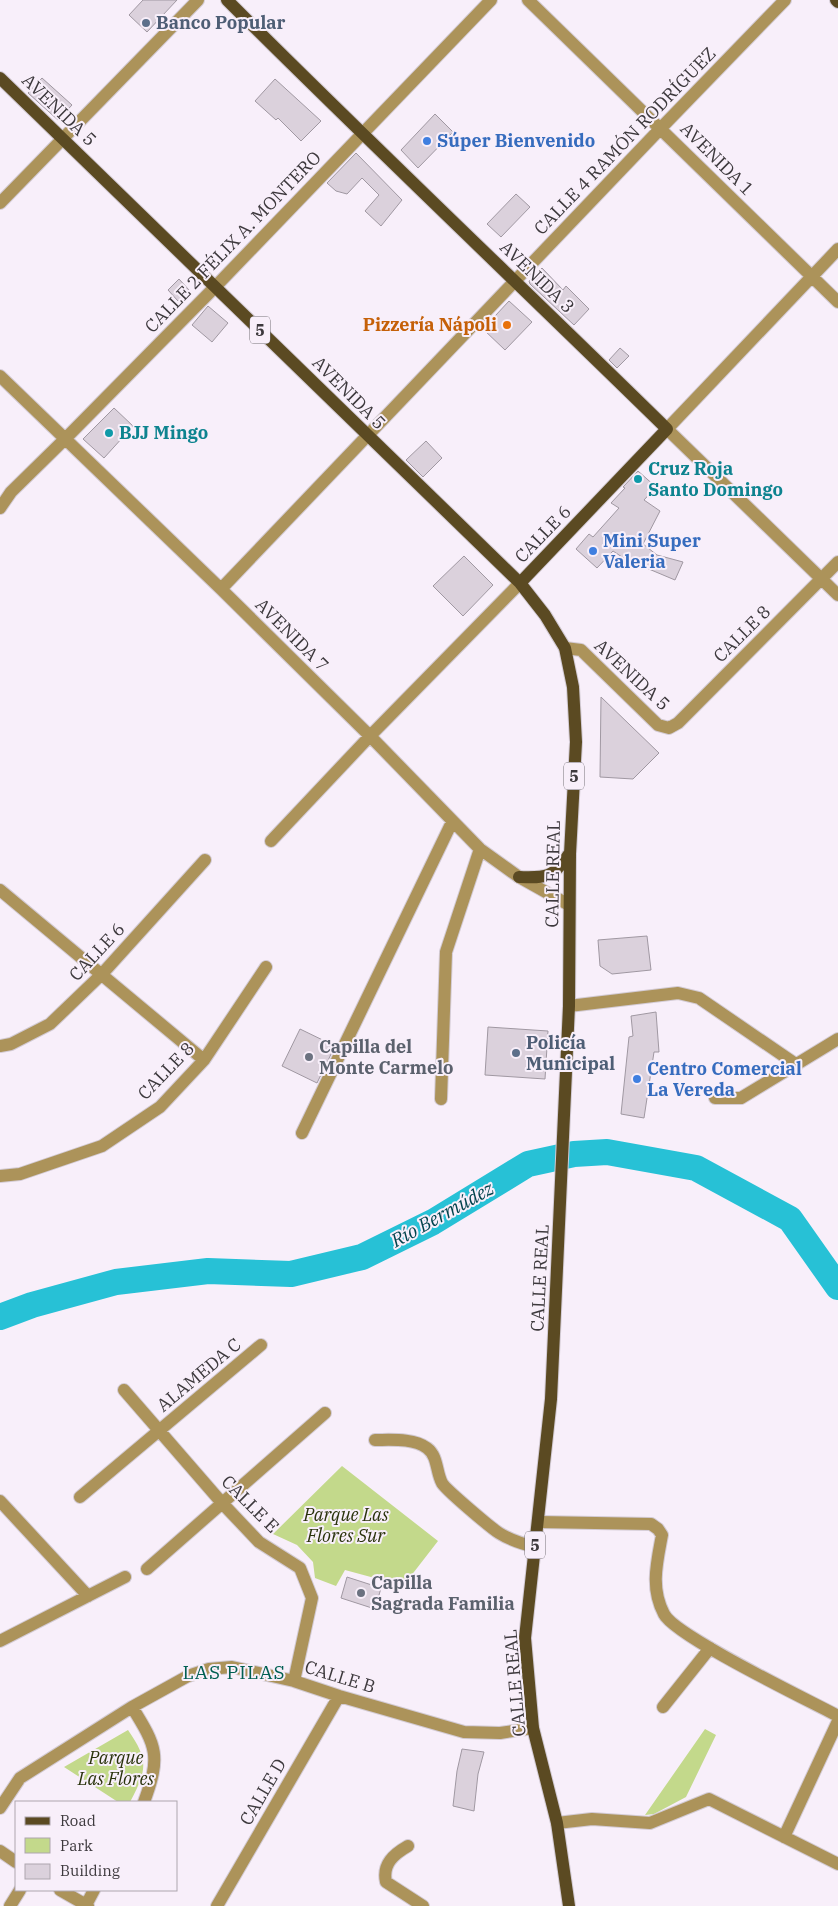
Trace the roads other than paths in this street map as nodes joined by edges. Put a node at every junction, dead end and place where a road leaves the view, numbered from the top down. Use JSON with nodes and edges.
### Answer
{"nodes":[{"id":1,"x":198,"y":0,"type":"edge"},
{"id":2,"x":228,"y":0,"type":"edge"},
{"id":3,"x":491,"y":0,"type":"edge"},
{"id":4,"x":528,"y":0,"type":"edge"},
{"id":5,"x":785,"y":0,"type":"edge"},
{"id":6,"x":0,"y":78,"type":"edge"},
{"id":7,"x":661,"y":128,"type":"junction"},
{"id":8,"x":362,"y":134,"type":"junction"},
{"id":9,"x":62,"y":138,"type":"junction"},
{"id":10,"x":0,"y":203,"type":"edge"},
{"id":11,"x":838,"y":249,"type":"edge"},
{"id":12,"x":811,"y":276,"type":"junction"},
{"id":13,"x":516,"y":281,"type":"junction"},
{"id":14,"x":216,"y":286,"type":"junction"},
{"id":15,"x":838,"y":302,"type":"edge"},
{"id":16,"x":0,"y":376,"type":"edge"},
{"id":17,"x":668,"y":429,"type":"junction"},
{"id":18,"x":367,"y":435,"type":"junction"},
{"id":19,"x":65,"y":440,"type":"junction"},
{"id":20,"x":0,"y":508,"type":"edge"},
{"id":21,"x":838,"y":562,"type":"edge"},
{"id":22,"x":821,"y":580,"type":"junction"},
{"id":23,"x":520,"y":584,"type":"junction"},
{"id":24,"x":220,"y":589,"type":"junction"},
{"id":25,"x":838,"y":595,"type":"edge"},
{"id":26,"x":565,"y":648,"type":"junction"},
{"id":27,"x":669,"y":728,"type":"joint"},
{"id":28,"x":370,"y":736,"type":"junction"},
{"id":29,"x":452,"y":822,"type":"junction"},
{"id":30,"x":271,"y":841,"type":"dead end"},
{"id":31,"x":480,"y":849,"type":"junction"},
{"id":32,"x":570,"y":854,"type":"junction"},
{"id":33,"x":204,"y":860,"type":"dead end"},
{"id":34,"x":519,"y":876,"type":"junction"},
{"id":35,"x":0,"y":890,"type":"edge"},
{"id":36,"x":569,"y":905,"type":"junction"},
{"id":37,"x":266,"y":967,"type":"dead end"},
{"id":38,"x":102,"y":974,"type":"junction"},
{"id":39,"x":569,"y":1006,"type":"junction"},
{"id":40,"x":838,"y":1039,"type":"edge"},
{"id":41,"x":0,"y":1046,"type":"edge"},
{"id":42,"x":204,"y":1060,"type":"junction"},
{"id":43,"x":797,"y":1065,"type":"junction"},
{"id":44,"x":441,"y":1098,"type":"dead end"},
{"id":45,"x":715,"y":1098,"type":"dead end"},
{"id":46,"x":302,"y":1133,"type":"dead end"},
{"id":47,"x":0,"y":1176,"type":"edge"},
{"id":48,"x":261,"y":1345,"type":"dead end"},
{"id":49,"x":124,"y":1390,"type":"dead end"},
{"id":50,"x":325,"y":1413,"type":"dead end"},
{"id":51,"x":160,"y":1431,"type":"junction"},
{"id":52,"x":375,"y":1440,"type":"dead end"},
{"id":53,"x":80,"y":1497,"type":"dead end"},
{"id":54,"x":0,"y":1501,"type":"edge"},
{"id":55,"x":222,"y":1504,"type":"junction"},
{"id":56,"x":538,"y":1522,"type":"junction"},
{"id":57,"x":535,"y":1547,"type":"junction"},
{"id":58,"x":148,"y":1569,"type":"dead end"},
{"id":59,"x":125,"y":1577,"type":"dead end"},
{"id":60,"x":88,"y":1596,"type":"junction"},
{"id":61,"x":0,"y":1641,"type":"edge"},
{"id":62,"x":710,"y":1648,"type":"junction"},
{"id":63,"x":294,"y":1681,"type":"junction"},
{"id":64,"x":339,"y":1696,"type":"junction"},
{"id":65,"x":132,"y":1707,"type":"junction"},
{"id":66,"x":663,"y":1707,"type":"dead end"},
{"id":67,"x":838,"y":1716,"type":"edge"},
{"id":68,"x":838,"y":1721,"type":"edge"},
{"id":69,"x":533,"y":1728,"type":"junction"},
{"id":70,"x":144,"y":1801,"type":"edge"},
{"id":71,"x":0,"y":1808,"type":"edge"},
{"id":72,"x":557,"y":1823,"type":"junction"},
{"id":73,"x":784,"y":1837,"type":"junction"},
{"id":74,"x":408,"y":1846,"type":"dead end"},
{"id":75,"x":0,"y":1851,"type":"edge"},
{"id":76,"x":15,"y":1861,"type":"edge"},
{"id":77,"x":838,"y":1864,"type":"edge"},
{"id":78,"x":19,"y":1891,"type":"edge"},
{"id":79,"x":62,"y":1891,"type":"edge"},
{"id":80,"x":94,"y":1891,"type":"edge"},
{"id":81,"x":87,"y":1905,"type":"edge"},
{"id":82,"x":10,"y":1906,"type":"edge"},
{"id":83,"x":216,"y":1906,"type":"edge"},
{"id":84,"x":423,"y":1906,"type":"edge"},
{"id":85,"x":568,"y":1906,"type":"edge"}],
"edges":[{"from":1,"to":9,"type":"street"},
{"from":2,"to":8,"type":"main road","name":"AVENIDA 3"},
{"from":3,"to":8,"type":"street","name":"CALLE 2 FÉLIX A. MONTERO"},
{"from":4,"to":7,"type":"street","name":"AVENIDA 1"},
{"from":5,"to":7,"type":"street","name":"CALLE 4 RAMÓN RODRÍGUEZ"},
{"from":6,"to":9,"type":"main road","name":"AVENIDA 5","number":"5"},
{"from":7,"to":12,"type":"street","name":"AVENIDA 1"},
{"from":7,"to":13,"type":"street","name":"CALLE 4 RAMÓN RODRÍGUEZ"},
{"from":8,"to":13,"type":"main road","name":"AVENIDA 3"},
{"from":8,"to":14,"type":"street","name":"CALLE 2 FÉLIX A. MONTERO"},
{"from":9,"to":10,"type":"street"},
{"from":9,"to":14,"type":"main road","name":"AVENIDA 5","number":"5"},
{"from":11,"to":12,"type":"street","name":"CALLE 6"},
{"from":12,"to":15,"type":"street","name":"AVENIDA 1"},
{"from":12,"to":17,"type":"street","name":"CALLE 6"},
{"from":13,"to":17,"type":"main road","name":"AVENIDA 3"},
{"from":13,"to":18,"type":"street","name":"CALLE 4 RAMÓN RODRÍGUEZ"},
{"from":14,"to":18,"type":"main road","name":"AVENIDA 5","number":"5"},
{"from":14,"to":19,"type":"street","name":"CALLE 2 FÉLIX A. MONTERO"},
{"from":16,"to":19,"type":"street","name":"AVENIDA 7"},
{"from":17,"to":22,"type":"street","name":"AVENIDA 3"},
{"from":17,"to":23,"type":"main road","name":"CALLE 6"},
{"from":18,"to":23,"type":"main road","name":"AVENIDA 5","number":"5"},
{"from":18,"to":24,"type":"street","name":"CALLE 4 RAMÓN RODRÍGUEZ"},
{"from":19,"to":20,"type":"street","name":"CALLE 2 FÉLIX A. MONTERO"},
{"from":19,"to":24,"type":"street","name":"AVENIDA 7"},
{"from":21,"to":22,"type":"street","name":"CALLE 8"},
{"from":22,"to":25,"type":"street","name":"AVENIDA 3"},
{"from":22,"to":27,"type":"street","name":"CALLE 8"},
{"from":23,"to":26,"type":"main road","name":"AVENIDA 5","number":"5"},
{"from":23,"to":28,"type":"street","name":"CALLE 6"},
{"from":24,"to":28,"type":"street","name":"AVENIDA 7"},
{"from":26,"to":27,"type":"street","name":"AVENIDA 5"},
{"from":26,"to":32,"type":"main road","name":"CALLE REAL","number":"5"},
{"from":28,"to":29,"type":"street","name":"AVENIDA 7"},
{"from":28,"to":30,"type":"street","name":"CALLE 6"},
{"from":29,"to":31,"type":"street","name":"AVENIDA 7"},
{"from":29,"to":46,"type":"street"},
{"from":31,"to":34,"type":"street","name":"AVENIDA 7"},
{"from":31,"to":44,"type":"street"},
{"from":32,"to":34,"type":"main road"},
{"from":32,"to":36,"type":"main road","name":"CALLE REAL","number":"5"},
{"from":33,"to":38,"type":"street","name":"CALLE 6"},
{"from":34,"to":36,"type":"street","name":"AVENIDA 7"},
{"from":35,"to":38,"type":"street"},
{"from":36,"to":39,"type":"main road","name":"CALLE REAL","number":"5"},
{"from":37,"to":42,"type":"street","name":"CALLE 8"},
{"from":38,"to":41,"type":"street","name":"CALLE 6"},
{"from":38,"to":42,"type":"street"},
{"from":39,"to":43,"type":"street"},
{"from":39,"to":56,"type":"main road","name":"CALLE REAL","number":"5"},
{"from":40,"to":43,"type":"street"},
{"from":42,"to":47,"type":"street","name":"CALLE 8"},
{"from":43,"to":45,"type":"street"},
{"from":48,"to":51,"type":"street","name":"ALAMEDA C"},
{"from":49,"to":51,"type":"street","name":"CALLE E"},
{"from":50,"to":55,"type":"street"},
{"from":51,"to":53,"type":"street","name":"ALAMEDA C"},
{"from":51,"to":55,"type":"street","name":"CALLE E"},
{"from":52,"to":57,"type":"street"},
{"from":54,"to":60,"type":"street"},
{"from":55,"to":58,"type":"street"},
{"from":55,"to":63,"type":"street","name":"CALLE E"},
{"from":56,"to":57,"type":"main road","name":"CALLE REAL","number":"5"},
{"from":56,"to":62,"type":"street"},
{"from":57,"to":69,"type":"main road","name":"CALLE REAL","number":"5"},
{"from":59,"to":60,"type":"street"},
{"from":60,"to":61,"type":"street"},
{"from":62,"to":66,"type":"street"},
{"from":62,"to":67,"type":"street"},
{"from":63,"to":64,"type":"street","name":"CALLE B"},
{"from":63,"to":65,"type":"street","name":"CALLE B"},
{"from":64,"to":69,"type":"street","name":"CALLE B"},
{"from":64,"to":83,"type":"street","name":"CALLE D"},
{"from":65,"to":70,"type":"street"},
{"from":65,"to":71,"type":"street","name":"CALLE B"},
{"from":68,"to":73,"type":"street"},
{"from":69,"to":72,"type":"main road","name":"CALLE REAL","number":"5"},
{"from":72,"to":73,"type":"street"},
{"from":72,"to":85,"type":"main road","name":"CALLE REAL","number":"5"},
{"from":73,"to":77,"type":"street"},
{"from":74,"to":84,"type":"street"},
{"from":75,"to":76,"type":"street"},
{"from":78,"to":82,"type":"street"},
{"from":79,"to":81,"type":"street"},
{"from":80,"to":81,"type":"street"}]}
